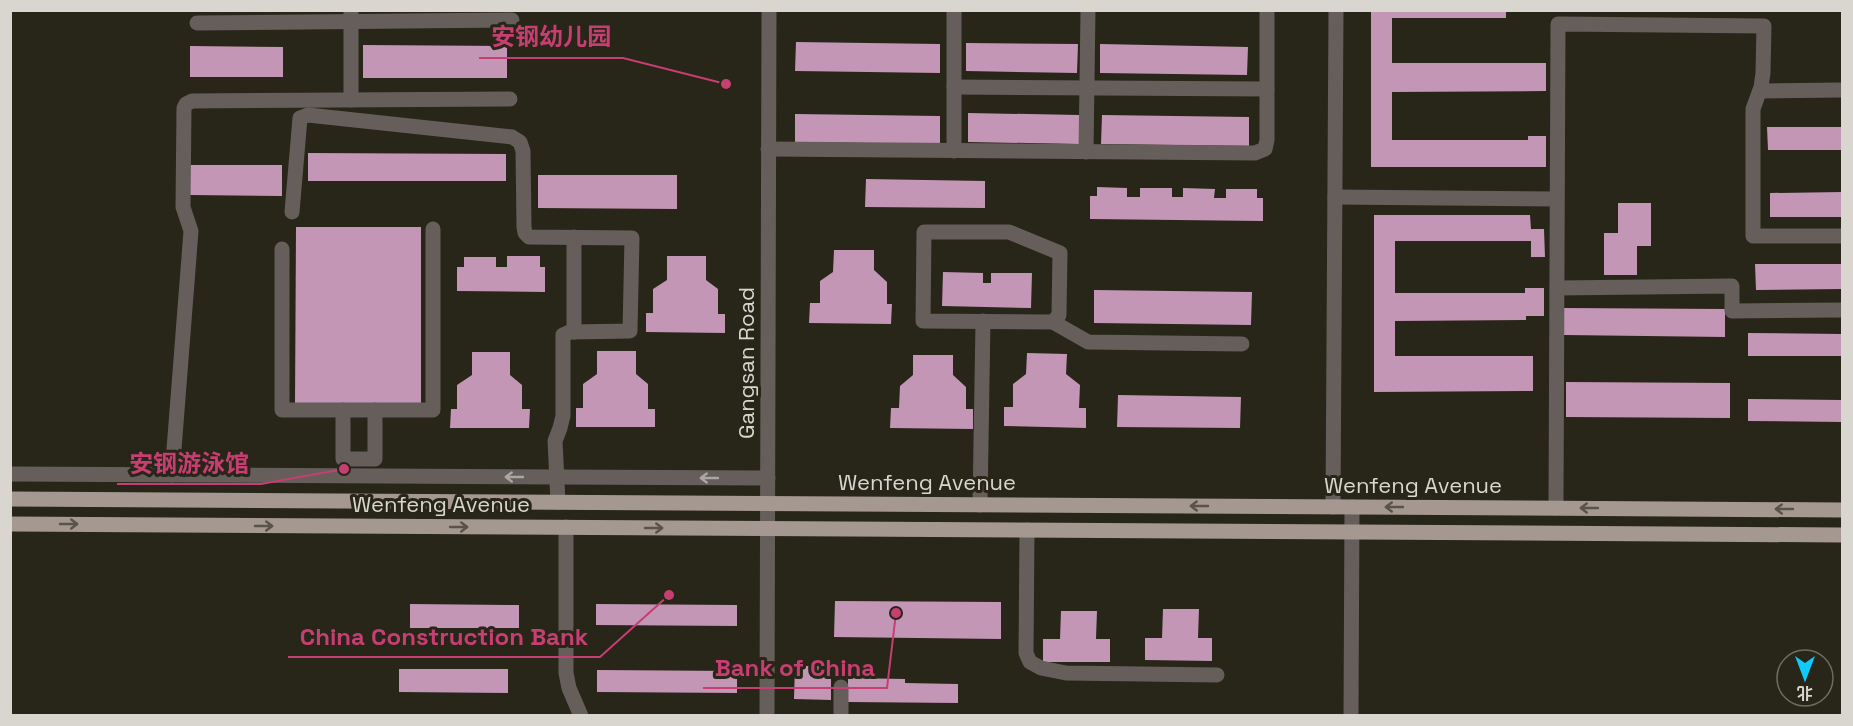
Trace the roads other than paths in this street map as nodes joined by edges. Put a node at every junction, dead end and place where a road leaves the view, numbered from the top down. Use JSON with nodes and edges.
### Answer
{"nodes":[{"id":1,"x":769,"y":10,"type":"edge"},
{"id":2,"x":954,"y":10,"type":"edge"},
{"id":3,"x":1088,"y":10,"type":"edge"},
{"id":4,"x":1267,"y":10,"type":"edge"},
{"id":5,"x":1336,"y":10,"type":"edge"},
{"id":6,"x":351,"y":16,"type":"edge"},
{"id":7,"x":512,"y":20,"type":"dead end"},
{"id":8,"x":197,"y":23,"type":"dead end"},
{"id":9,"x":954,"y":87,"type":"junction"},
{"id":10,"x":1087,"y":88,"type":"junction"},
{"id":11,"x":1267,"y":89,"type":"junction"},
{"id":12,"x":1842,"y":90,"type":"edge"},
{"id":13,"x":1760,"y":91,"type":"junction"},
{"id":14,"x":510,"y":99,"type":"dead end"},
{"id":15,"x":351,"y":100,"type":"junction"},
{"id":16,"x":768,"y":149,"type":"junction"},
{"id":17,"x":954,"y":151,"type":"junction"},
{"id":18,"x":1086,"y":152,"type":"junction"},
{"id":19,"x":1335,"y":198,"type":"junction"},
{"id":20,"x":1557,"y":199,"type":"junction"},
{"id":21,"x":292,"y":212,"type":"dead end"},
{"id":22,"x":433,"y":229,"type":"dead end"},
{"id":23,"x":1842,"y":236,"type":"edge"},
{"id":24,"x":574,"y":237,"type":"junction"},
{"id":25,"x":282,"y":249,"type":"dead end"},
{"id":26,"x":1557,"y":288,"type":"junction"},
{"id":27,"x":1842,"y":310,"type":"edge"},
{"id":28,"x":983,"y":321,"type":"junction"},
{"id":29,"x":1053,"y":322,"type":"junction"},
{"id":30,"x":574,"y":332,"type":"junction"},
{"id":31,"x":1242,"y":344,"type":"dead end"},
{"id":32,"x":343,"y":410,"type":"junction"},
{"id":33,"x":375,"y":410,"type":"junction"},
{"id":34,"x":359,"y":459,"type":"junction"},
{"id":35,"x":10,"y":474,"type":"edge"},
{"id":36,"x":172,"y":475,"type":"junction"},
{"id":37,"x":359,"y":477,"type":"junction"},
{"id":38,"x":556,"y":477,"type":"junction"},
{"id":39,"x":768,"y":478,"type":"junction"},
{"id":40,"x":10,"y":499,"type":"edge"},
{"id":41,"x":359,"y":501,"type":"junction"},
{"id":42,"x":558,"y":502,"type":"junction"},
{"id":43,"x":768,"y":504,"type":"junction"},
{"id":44,"x":980,"y":505,"type":"junction"},
{"id":45,"x":1333,"y":507,"type":"junction"},
{"id":46,"x":1352,"y":507,"type":"junction"},
{"id":47,"x":1556,"y":508,"type":"junction"},
{"id":48,"x":1842,"y":510,"type":"edge"},
{"id":49,"x":10,"y":524,"type":"edge"},
{"id":50,"x":566,"y":527,"type":"junction"},
{"id":51,"x":768,"y":528,"type":"junction"},
{"id":52,"x":1027,"y":530,"type":"junction"},
{"id":53,"x":1351,"y":532,"type":"junction"},
{"id":54,"x":1842,"y":534,"type":"edge"},
{"id":55,"x":1217,"y":675,"type":"dead end"},
{"id":56,"x":841,"y":687,"type":"dead end"},
{"id":57,"x":580,"y":716,"type":"edge"},
{"id":58,"x":767,"y":716,"type":"edge"},
{"id":59,"x":841,"y":716,"type":"edge"},
{"id":60,"x":1351,"y":716,"type":"edge"}],
"edges":[{"from":1,"to":16,"type":"street","name":"Gangsan Road"},
{"from":2,"to":9,"type":"street"},
{"from":3,"to":10,"type":"street"},
{"from":4,"to":11,"type":"street"},
{"from":5,"to":19,"type":"street"},
{"from":6,"to":7,"type":"street"},
{"from":6,"to":8,"type":"street"},
{"from":6,"to":15,"type":"street"},
{"from":9,"to":10,"type":"street"},
{"from":9,"to":17,"type":"street"},
{"from":10,"to":11,"type":"street"},
{"from":10,"to":18,"type":"street"},
{"from":11,"to":18,"type":"street"},
{"from":12,"to":13,"type":"street"},
{"from":13,"to":20,"type":"street"},
{"from":13,"to":23,"type":"street"},
{"from":14,"to":15,"type":"street"},
{"from":15,"to":36,"type":"street"},
{"from":16,"to":17,"type":"street"},
{"from":16,"to":39,"type":"street","name":"Gangsan Road"},
{"from":17,"to":18,"type":"street"},
{"from":19,"to":20,"type":"street"},
{"from":19,"to":45,"type":"street"},
{"from":20,"to":26,"type":"street"},
{"from":21,"to":24,"type":"street"},
{"from":22,"to":33,"type":"street"},
{"from":24,"to":30,"type":"street"},
{"from":24,"to":30,"type":"street"},
{"from":25,"to":32,"type":"street"},
{"from":26,"to":27,"type":"street"},
{"from":26,"to":47,"type":"street"},
{"from":28,"to":29,"type":"street"},
{"from":28,"to":29,"type":"street"},
{"from":28,"to":44,"type":"street"},
{"from":29,"to":31,"type":"street"},
{"from":30,"to":38,"type":"street"},
{"from":32,"to":33,"type":"street"},
{"from":32,"to":34,"type":"street"},
{"from":33,"to":34,"type":"street"},
{"from":34,"to":37,"type":"street"},
{"from":35,"to":36,"type":"street"},
{"from":36,"to":37,"type":"street"},
{"from":38,"to":37,"type":"street","one_way":true},
{"from":37,"to":41,"type":"street"},
{"from":39,"to":38,"type":"street","one_way":true},
{"from":38,"to":42,"type":"street"},
{"from":39,"to":43,"type":"street","name":"Gangsan Road"},
{"from":40,"to":41,"type":"main road","name":"Wenfeng Avenue"},
{"from":41,"to":42,"type":"main road","name":"Wenfeng Avenue"},
{"from":42,"to":43,"type":"main road","name":"Wenfeng Avenue"},
{"from":43,"to":44,"type":"main road","name":"Wenfeng Avenue"},
{"from":43,"to":51,"type":"street","name":"Gangsan Road"},
{"from":45,"to":44,"type":"main road","name":"Wenfeng Avenue","one_way":true},
{"from":45,"to":46,"type":"main road","name":"Wenfeng Avenue"},
{"from":47,"to":46,"type":"main road","name":"Wenfeng Avenue","one_way":true},
{"from":46,"to":53,"type":"street"},
{"from":48,"to":47,"type":"main road","name":"Wenfeng Avenue","one_way":true},
{"from":49,"to":50,"type":"main road","name":"Wenfeng Avenue","one_way":true},
{"from":50,"to":51,"type":"main road","name":"Wenfeng Avenue","one_way":true},
{"from":50,"to":57,"type":"street"},
{"from":51,"to":52,"type":"main road","name":"Wenfeng Avenue"},
{"from":51,"to":58,"type":"street","name":"Gangsan Road"},
{"from":52,"to":53,"type":"main road","name":"Wenfeng Avenue"},
{"from":52,"to":55,"type":"street"},
{"from":53,"to":54,"type":"main road","name":"Wenfeng Avenue"},
{"from":53,"to":60,"type":"street"},
{"from":56,"to":59,"type":"street"}]}
